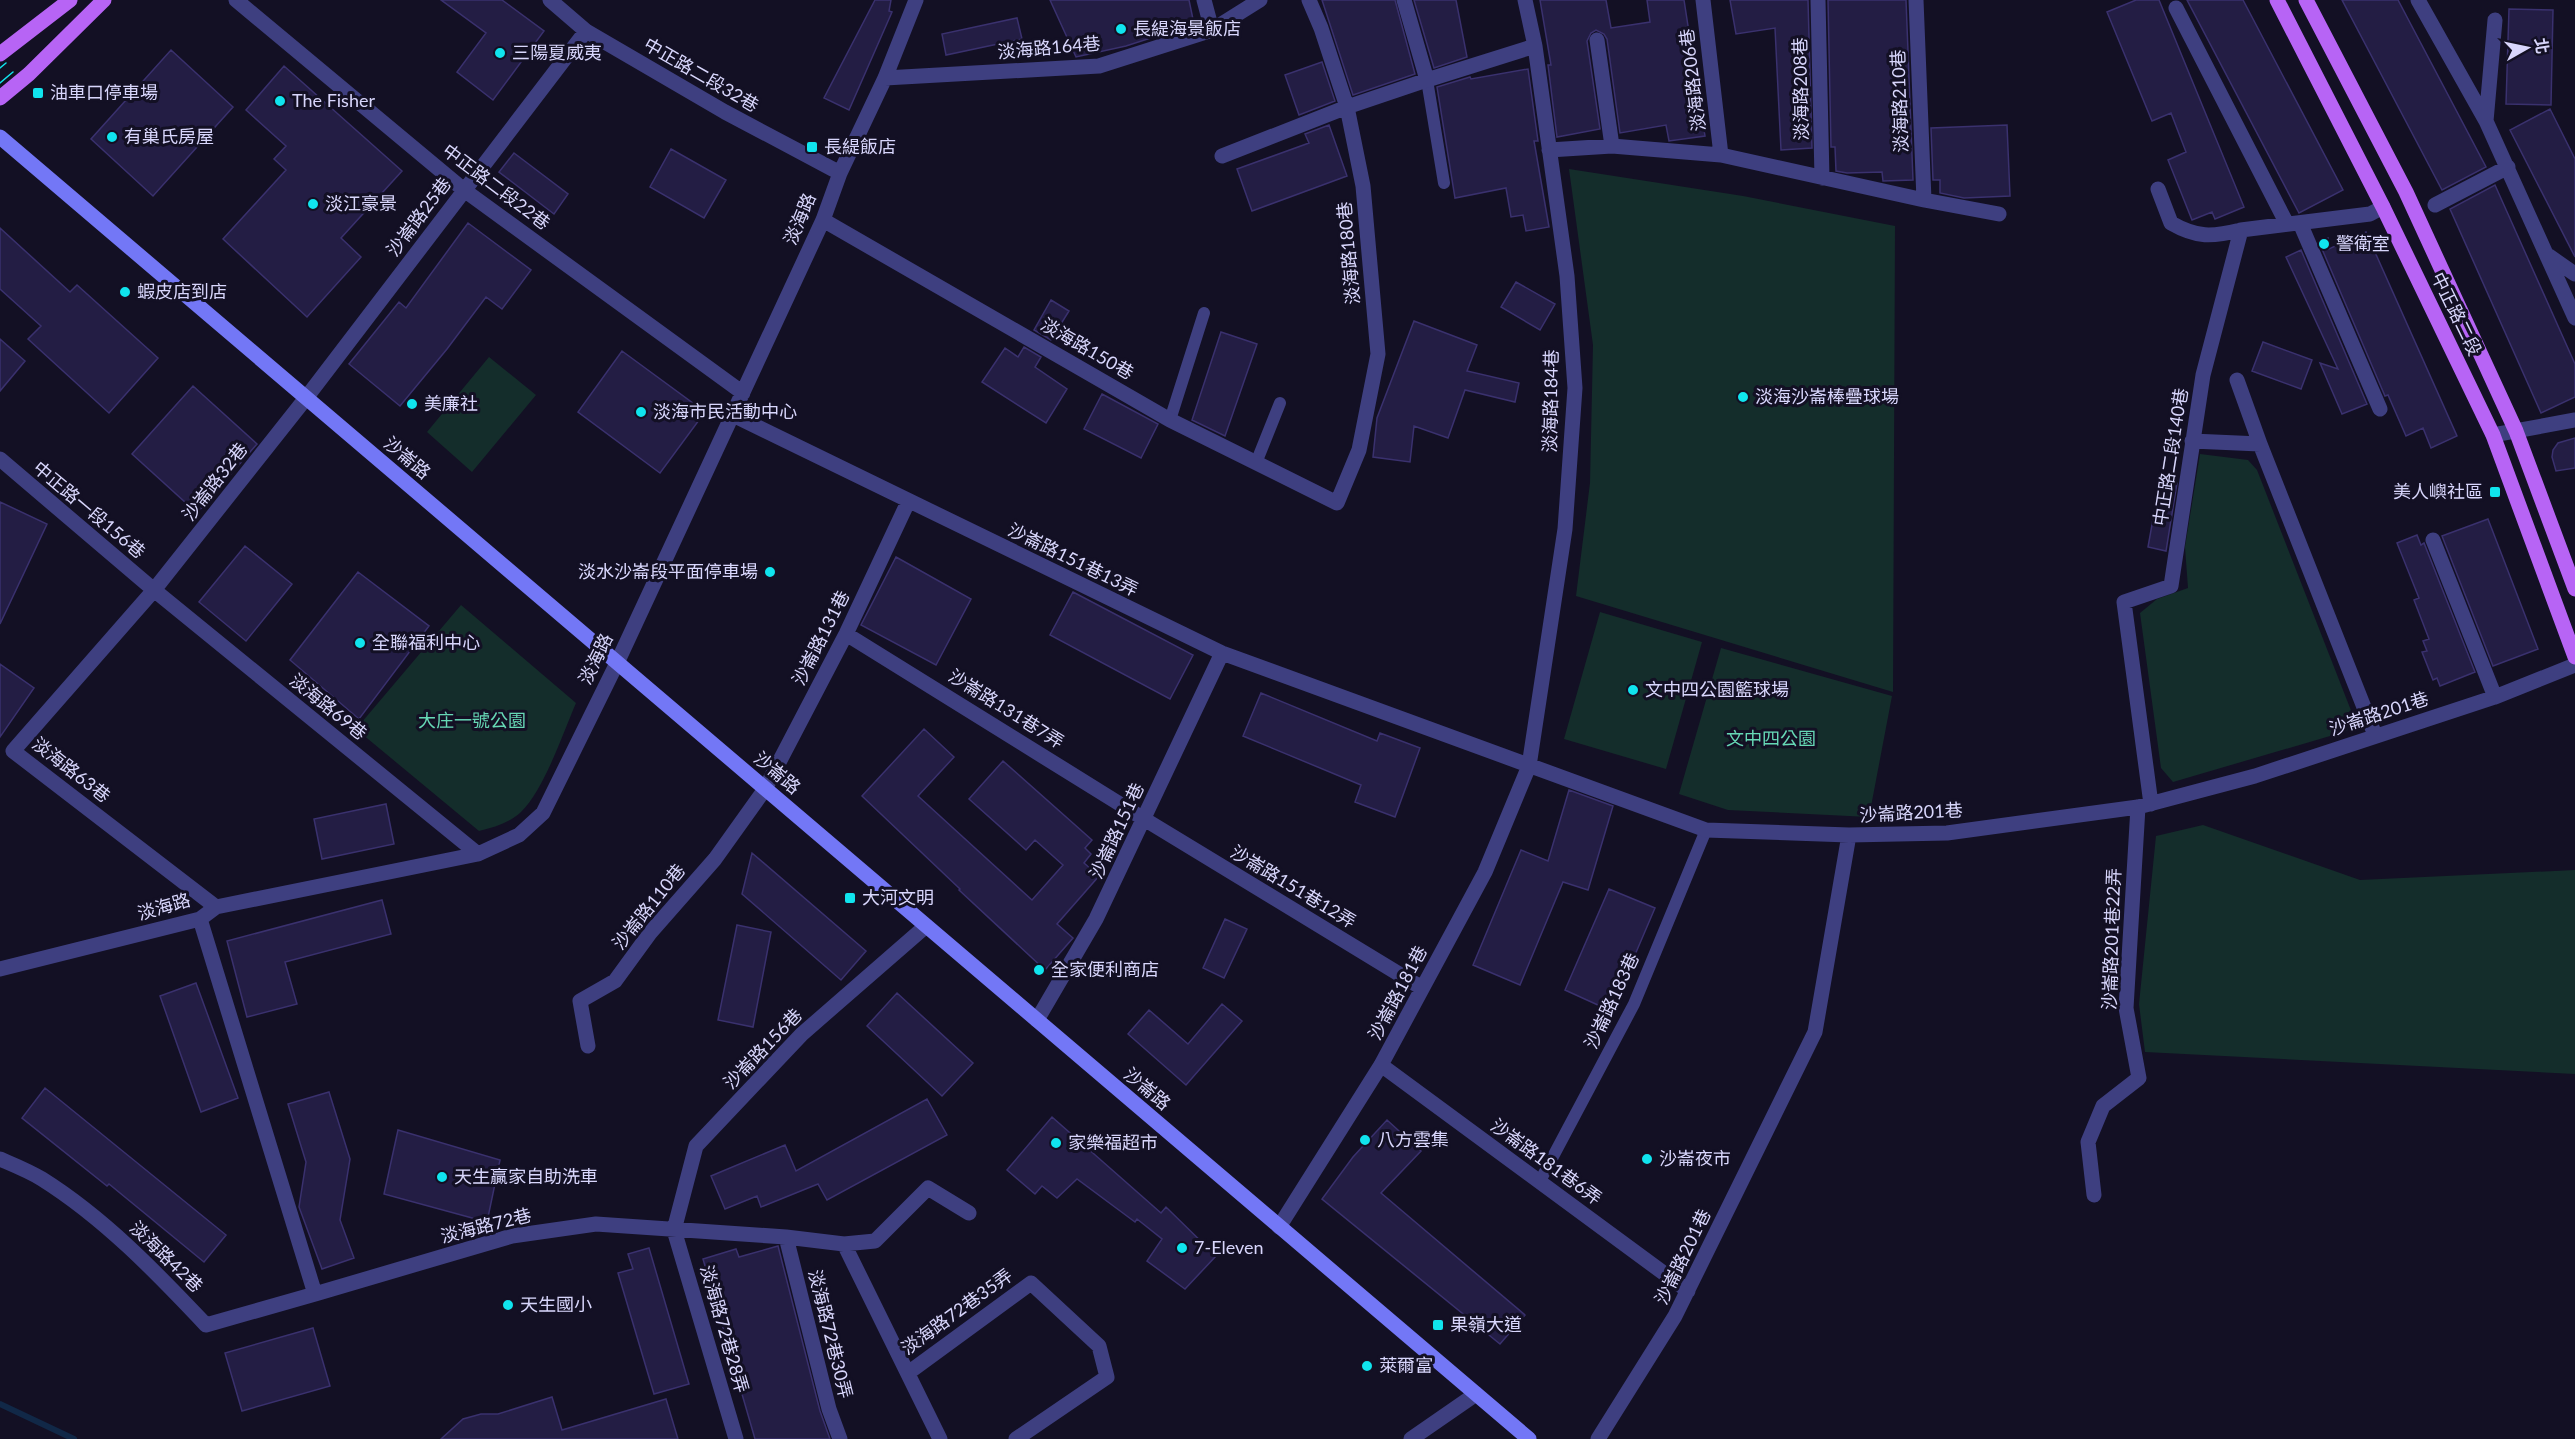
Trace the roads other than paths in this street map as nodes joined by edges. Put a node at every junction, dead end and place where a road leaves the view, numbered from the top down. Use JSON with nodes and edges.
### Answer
{"nodes":[{"id":1,"x":70,"y":0,"type":"edge"},
{"id":2,"x":104,"y":0,"type":"edge"},
{"id":3,"x":236,"y":0,"type":"edge"},
{"id":4,"x":550,"y":0,"type":"edge"},
{"id":5,"x":916,"y":0,"type":"edge"},
{"id":6,"x":1204,"y":0,"type":"edge"},
{"id":7,"x":1260,"y":0,"type":"edge"},
{"id":8,"x":1309,"y":0,"type":"edge"},
{"id":9,"x":1404,"y":0,"type":"edge"},
{"id":10,"x":1525,"y":0,"type":"edge"},
{"id":11,"x":1703,"y":0,"type":"edge"},
{"id":12,"x":1818,"y":0,"type":"edge"},
{"id":13,"x":1916,"y":0,"type":"edge"},
{"id":14,"x":2277,"y":0,"type":"edge"},
{"id":15,"x":2306,"y":0,"type":"edge"},
{"id":16,"x":2418,"y":0,"type":"edge"},
{"id":17,"x":2176,"y":8,"type":"dead end"},
{"id":18,"x":2495,"y":20,"type":"dead end"},
{"id":19,"x":1212,"y":30,"type":"junction"},
{"id":20,"x":586,"y":31,"type":"junction"},
{"id":21,"x":1597,"y":40,"type":"dead end"},
{"id":22,"x":1535,"y":46,"type":"junction"},
{"id":23,"x":0,"y":54,"type":"edge"},
{"id":24,"x":885,"y":78,"type":"junction"},
{"id":25,"x":1427,"y":80,"type":"junction"},
{"id":26,"x":0,"y":98,"type":"edge"},
{"id":27,"x":1347,"y":107,"type":"junction"},
{"id":28,"x":2486,"y":121,"type":"junction"},
{"id":29,"x":0,"y":137,"type":"edge"},
{"id":30,"x":1612,"y":146,"type":"junction"},
{"id":31,"x":1549,"y":150,"type":"junction"},
{"id":32,"x":1721,"y":155,"type":"junction"},
{"id":33,"x":1222,"y":156,"type":"dead end"},
{"id":34,"x":2508,"y":167,"type":"junction"},
{"id":35,"x":840,"y":173,"type":"junction"},
{"id":36,"x":1822,"y":178,"type":"junction"},
{"id":37,"x":1444,"y":183,"type":"dead end"},
{"id":38,"x":2158,"y":189,"type":"dead end"},
{"id":39,"x":464,"y":190,"type":"junction"},
{"id":40,"x":1924,"y":200,"type":"junction"},
{"id":41,"x":2435,"y":205,"type":"dead end"},
{"id":42,"x":2383,"y":207,"type":"junction"},
{"id":43,"x":1999,"y":214,"type":"dead end"},
{"id":44,"x":823,"y":220,"type":"junction"},
{"id":45,"x":2293,"y":224,"type":"junction"},
{"id":46,"x":2241,"y":230,"type":"junction"},
{"id":47,"x":2548,"y":256,"type":"junction"},
{"id":48,"x":2575,"y":274,"type":"edge"},
{"id":49,"x":1204,"y":313,"type":"dead end"},
{"id":50,"x":2575,"y":318,"type":"edge"},
{"id":51,"x":2237,"y":380,"type":"dead end"},
{"id":52,"x":743,"y":393,"type":"junction"},
{"id":53,"x":306,"y":398,"type":"junction"},
{"id":54,"x":1280,"y":403,"type":"dead end"},
{"id":55,"x":2380,"y":409,"type":"dead end"},
{"id":56,"x":733,"y":415,"type":"junction"},
{"id":57,"x":1170,"y":420,"type":"junction"},
{"id":58,"x":2575,"y":420,"type":"edge"},
{"id":59,"x":2516,"y":431,"type":"junction"},
{"id":60,"x":2493,"y":435,"type":"junction"},
{"id":61,"x":2192,"y":441,"type":"junction"},
{"id":62,"x":2260,"y":444,"type":"junction"},
{"id":63,"x":0,"y":459,"type":"edge"},
{"id":64,"x":1256,"y":463,"type":"junction"},
{"id":65,"x":908,"y":502,"type":"junction"},
{"id":66,"x":1337,"y":503,"type":"joint"},
{"id":67,"x":2433,"y":540,"type":"dead end"},
{"id":68,"x":2575,"y":589,"type":"edge"},
{"id":69,"x":154,"y":590,"type":"junction"},
{"id":70,"x":846,"y":634,"type":"junction"},
{"id":71,"x":1222,"y":653,"type":"junction"},
{"id":72,"x":2575,"y":657,"type":"edge"},
{"id":73,"x":617,"y":663,"type":"junction"},
{"id":74,"x":2575,"y":665,"type":"edge"},
{"id":75,"x":2495,"y":697,"type":"junction"},
{"id":76,"x":2375,"y":735,"type":"junction"},
{"id":77,"x":0,"y":741,"type":"edge"},
{"id":78,"x":14,"y":751,"type":"junction"},
{"id":79,"x":1529,"y":766,"type":"junction"},
{"id":80,"x":765,"y":789,"type":"junction"},
{"id":81,"x":2144,"y":805,"type":"junction"},
{"id":82,"x":1144,"y":819,"type":"junction"},
{"id":83,"x":1706,"y":830,"type":"junction"},
{"id":84,"x":1849,"y":835,"type":"junction"},
{"id":85,"x":478,"y":854,"type":"junction"},
{"id":86,"x":216,"y":907,"type":"junction"},
{"id":87,"x":200,"y":920,"type":"junction"},
{"id":88,"x":926,"y":926,"type":"junction"},
{"id":89,"x":0,"y":969,"type":"edge"},
{"id":90,"x":1422,"y":988,"type":"junction"},
{"id":91,"x":1037,"y":1020,"type":"junction"},
{"id":92,"x":588,"y":1046,"type":"dead end"},
{"id":93,"x":1381,"y":1065,"type":"junction"},
{"id":94,"x":0,"y":1159,"type":"edge"},
{"id":95,"x":1540,"y":1181,"type":"junction"},
{"id":96,"x":2094,"y":1195,"type":"dead end"},
{"id":97,"x":969,"y":1214,"type":"dead end"},
{"id":98,"x":1279,"y":1227,"type":"junction"},
{"id":99,"x":674,"y":1230,"type":"junction"},
{"id":100,"x":786,"y":1237,"type":"junction"},
{"id":101,"x":844,"y":1244,"type":"junction"},
{"id":102,"x":1688,"y":1291,"type":"junction"},
{"id":103,"x":315,"y":1294,"type":"junction"},
{"id":104,"x":908,"y":1374,"type":"junction"},
{"id":105,"x":1476,"y":1395,"type":"junction"},
{"id":106,"x":736,"y":1439,"type":"edge"},
{"id":107,"x":840,"y":1439,"type":"edge"},
{"id":108,"x":940,"y":1439,"type":"edge"},
{"id":109,"x":1016,"y":1439,"type":"edge"},
{"id":110,"x":1411,"y":1439,"type":"edge"},
{"id":111,"x":1529,"y":1439,"type":"edge"},
{"id":112,"x":1598,"y":1439,"type":"edge"}],
"edges":[{"from":1,"to":23,"type":"main road"},
{"from":2,"to":26,"type":"main road"},
{"from":3,"to":39,"type":"street","name":"中正路二段22巷"},
{"from":4,"to":20,"type":"street","name":"中正路二段32巷"},
{"from":5,"to":24,"type":"street","name":"淡海路"},
{"from":6,"to":19,"type":"street"},
{"from":7,"to":19,"type":"street"},
{"from":8,"to":27,"type":"street","name":"淡海路180巷"},
{"from":9,"to":25,"type":"street"},
{"from":10,"to":22,"type":"street","name":"淡海路184巷"},
{"from":11,"to":32,"type":"street","name":"淡海路206巷"},
{"from":12,"to":36,"type":"street","name":"淡海路208巷"},
{"from":13,"to":40,"type":"street","name":"淡海路210巷"},
{"from":14,"to":42,"type":"main road","name":"中正路二段"},
{"from":15,"to":59,"type":"main road","name":"中正路二段"},
{"from":16,"to":28,"type":"street"},
{"from":17,"to":45,"type":"street"},
{"from":18,"to":28,"type":"street"},
{"from":19,"to":24,"type":"street","name":"淡海路164巷"},
{"from":20,"to":35,"type":"street","name":"中正路二段32巷"},
{"from":20,"to":39,"type":"street","name":"沙崙路25巷"},
{"from":21,"to":30,"type":"street"},
{"from":22,"to":25,"type":"street"},
{"from":22,"to":31,"type":"street","name":"淡海路184巷"},
{"from":24,"to":35,"type":"street","name":"淡海路"},
{"from":25,"to":27,"type":"street"},
{"from":25,"to":37,"type":"lane"},
{"from":27,"to":33,"type":"street"},
{"from":27,"to":66,"type":"street","name":"淡海路180巷"},
{"from":28,"to":34,"type":"street"},
{"from":29,"to":53,"type":"street","name":"沙崙路"},
{"from":30,"to":31,"type":"street"},
{"from":30,"to":32,"type":"street"},
{"from":31,"to":79,"type":"street","name":"淡海路184巷"},
{"from":32,"to":36,"type":"street"},
{"from":34,"to":41,"type":"street"},
{"from":34,"to":47,"type":"street"},
{"from":35,"to":44,"type":"street","name":"淡海路"},
{"from":36,"to":40,"type":"street"},
{"from":38,"to":46,"type":"street"},
{"from":39,"to":52,"type":"street","name":"中正路二段22巷"},
{"from":39,"to":53,"type":"street","name":"沙崙路25巷"},
{"from":40,"to":43,"type":"street"},
{"from":42,"to":45,"type":"street"},
{"from":42,"to":60,"type":"main road","name":"中正路二段"},
{"from":44,"to":52,"type":"street","name":"淡海路"},
{"from":44,"to":57,"type":"street","name":"淡海路150巷"},
{"from":45,"to":46,"type":"street"},
{"from":45,"to":55,"type":"street"},
{"from":46,"to":61,"type":"street","name":"中正路二段140巷"},
{"from":47,"to":48,"type":"street"},
{"from":47,"to":50,"type":"street"},
{"from":49,"to":57,"type":"lane"},
{"from":51,"to":62,"type":"street"},
{"from":52,"to":56,"type":"street","name":"淡海路"},
{"from":53,"to":69,"type":"street","name":"沙崙路32巷"},
{"from":53,"to":73,"type":"street","name":"沙崙路"},
{"from":54,"to":64,"type":"lane"},
{"from":56,"to":65,"type":"street","name":"沙崙路151巷13弄"},
{"from":56,"to":73,"type":"street","name":"淡海路"},
{"from":57,"to":64,"type":"street","name":"淡海路150巷"},
{"from":58,"to":59,"type":"street"},
{"from":59,"to":60,"type":"street"},
{"from":59,"to":68,"type":"main road","name":"中正路二段"},
{"from":60,"to":72,"type":"main road","name":"中正路二段"},
{"from":61,"to":62,"type":"street"},
{"from":61,"to":81,"type":"street","name":"中正路二段140巷"},
{"from":62,"to":76,"type":"street"},
{"from":63,"to":69,"type":"street","name":"中正路一段156巷"},
{"from":64,"to":66,"type":"street","name":"淡海路150巷"},
{"from":65,"to":70,"type":"street","name":"沙崙路131巷"},
{"from":65,"to":71,"type":"street","name":"沙崙路151巷13弄"},
{"from":67,"to":75,"type":"street"},
{"from":69,"to":78,"type":"street","name":"淡海路63巷"},
{"from":69,"to":85,"type":"street","name":"淡海路69巷"},
{"from":70,"to":80,"type":"street","name":"沙崙路131巷"},
{"from":70,"to":82,"type":"street","name":"沙崙路131巷7弄"},
{"from":71,"to":79,"type":"street"},
{"from":71,"to":82,"type":"street","name":"沙崙路151巷"},
{"from":73,"to":80,"type":"street","name":"沙崙路"},
{"from":73,"to":85,"type":"street","name":"淡海路"},
{"from":74,"to":75,"type":"street","name":"沙崙路201巷"},
{"from":75,"to":76,"type":"street","name":"沙崙路201巷"},
{"from":76,"to":81,"type":"street","name":"沙崙路201巷"},
{"from":77,"to":78,"type":"street"},
{"from":78,"to":86,"type":"street","name":"淡海路63巷"},
{"from":79,"to":83,"type":"street"},
{"from":79,"to":90,"type":"street","name":"沙崙路181巷"},
{"from":80,"to":88,"type":"street","name":"沙崙路"},
{"from":80,"to":92,"type":"street","name":"沙崙路110巷"},
{"from":81,"to":84,"type":"street","name":"沙崙路201巷"},
{"from":81,"to":96,"type":"street","name":"沙崙路201巷22弄"},
{"from":82,"to":90,"type":"street","name":"沙崙路151巷12弄"},
{"from":82,"to":91,"type":"street","name":"沙崙路151巷"},
{"from":83,"to":84,"type":"street"},
{"from":83,"to":95,"type":"lane","name":"沙崙路183巷"},
{"from":84,"to":102,"type":"street","name":"沙崙路201巷"},
{"from":85,"to":86,"type":"street","name":"淡海路"},
{"from":86,"to":87,"type":"street","name":"淡海路"},
{"from":87,"to":89,"type":"street","name":"淡海路"},
{"from":87,"to":103,"type":"street"},
{"from":88,"to":91,"type":"street","name":"沙崙路"},
{"from":88,"to":99,"type":"street","name":"沙崙路156巷"},
{"from":90,"to":93,"type":"street","name":"沙崙路181巷"},
{"from":91,"to":98,"type":"street","name":"沙崙路"},
{"from":93,"to":95,"type":"street","name":"沙崙路181巷6弄"},
{"from":93,"to":98,"type":"street","name":"沙崙路181巷"},
{"from":94,"to":103,"type":"street","name":"淡海路42巷"},
{"from":95,"to":102,"type":"street","name":"沙崙路181巷6弄"},
{"from":97,"to":101,"type":"street","name":"淡海路72巷"},
{"from":98,"to":105,"type":"street","name":"沙崙路"},
{"from":99,"to":100,"type":"street","name":"淡海路72巷"},
{"from":99,"to":103,"type":"street","name":"淡海路72巷"},
{"from":99,"to":106,"type":"street","name":"淡海路72巷28弄"},
{"from":100,"to":101,"type":"street","name":"淡海路72巷"},
{"from":100,"to":107,"type":"street","name":"淡海路72巷30弄"},
{"from":101,"to":104,"type":"street"},
{"from":102,"to":112,"type":"street","name":"沙崙路201巷"},
{"from":104,"to":108,"type":"street"},
{"from":104,"to":109,"type":"street","name":"淡海路72巷35弄"},
{"from":105,"to":110,"type":"street"},
{"from":105,"to":111,"type":"street","name":"沙崙路"}]}
